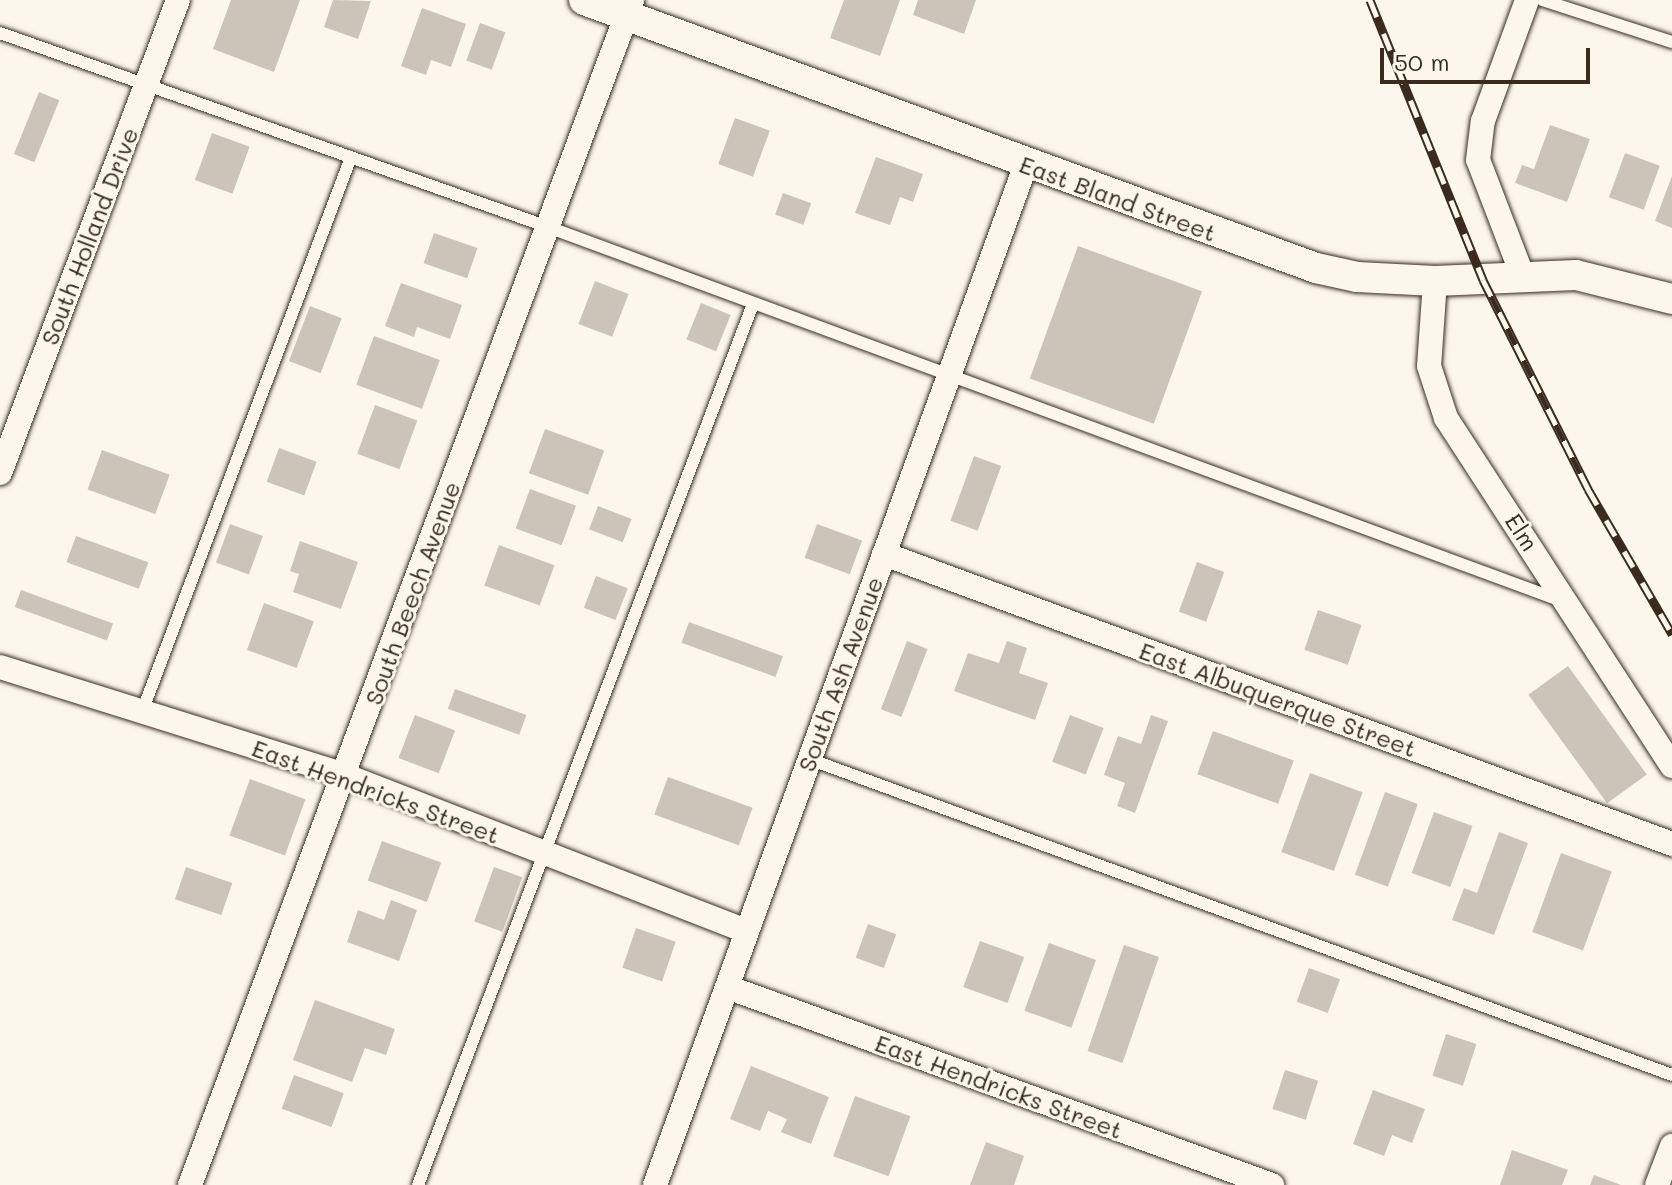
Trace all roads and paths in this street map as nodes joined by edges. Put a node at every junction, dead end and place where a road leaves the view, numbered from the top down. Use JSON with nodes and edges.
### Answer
{"nodes":[{"id":1,"x":178,"y":0,"type":"edge"},
{"id":2,"x":584,"y":0,"type":"edge"},
{"id":3,"x":1527,"y":0,"type":"edge"},
{"id":4,"x":1542,"y":0,"type":"edge"},
{"id":5,"x":629,"y":8,"type":"edge"},
{"id":6,"x":0,"y":33,"type":"edge"},
{"id":7,"x":1672,"y":42,"type":"edge"},
{"id":8,"x":146,"y":84,"type":"junction"},
{"id":9,"x":351,"y":157,"type":"junction"},
{"id":10,"x":1026,"y":164,"type":"junction"},
{"id":11,"x":548,"y":227,"type":"junction"},
{"id":12,"x":1523,"y":277,"type":"junction"},
{"id":13,"x":1435,"y":281,"type":"junction"},
{"id":14,"x":1672,"y":299,"type":"edge"},
{"id":15,"x":753,"y":304,"type":"junction"},
{"id":16,"x":949,"y":376,"type":"junction"},
{"id":17,"x":0,"y":473,"type":"edge"},
{"id":18,"x":884,"y":554,"type":"junction"},
{"id":19,"x":1569,"y":603,"type":"junction"},
{"id":20,"x":0,"y":667,"type":"edge"},
{"id":21,"x":142,"y":712,"type":"junction"},
{"id":22,"x":809,"y":759,"type":"junction"},
{"id":23,"x":1672,"y":766,"type":"edge"},
{"id":24,"x":344,"y":775,"type":"junction"},
{"id":25,"x":1672,"y":844,"type":"edge"},
{"id":26,"x":542,"y":852,"type":"junction"},
{"id":27,"x":746,"y":931,"type":"junction"},
{"id":28,"x":727,"y":987,"type":"junction"},
{"id":29,"x":1672,"y":1075,"type":"edge"},
{"id":30,"x":1672,"y":1146,"type":"edge"},
{"id":31,"x":190,"y":1185,"type":"edge"},
{"id":32,"x":418,"y":1185,"type":"edge"},
{"id":33,"x":655,"y":1185,"type":"edge"},
{"id":34,"x":1272,"y":1185,"type":"edge"},
{"id":35,"x":1657,"y":1185,"type":"edge"}],
"edges":[{"from":1,"to":8,"type":"street","name":"South Holland Drive"},
{"from":2,"to":5,"type":"street","name":"East Bland Street"},
{"from":3,"to":12,"type":"street"},
{"from":4,"to":7,"type":"lane"},
{"from":5,"to":10,"type":"street","name":"East Bland Street"},
{"from":5,"to":11,"type":"street","name":"South Beech Avenue"},
{"from":6,"to":8,"type":"lane"},
{"from":8,"to":9,"type":"lane"},
{"from":8,"to":17,"type":"street","name":"South Holland Drive"},
{"from":9,"to":11,"type":"lane"},
{"from":9,"to":21,"type":"lane"},
{"from":10,"to":13,"type":"street","name":"East Bland Street"},
{"from":10,"to":16,"type":"street","name":"South Ash Avenue"},
{"from":11,"to":15,"type":"lane"},
{"from":11,"to":24,"type":"street","name":"South Beech Avenue"},
{"from":12,"to":13,"type":"street","name":"East Bland Street"},
{"from":12,"to":14,"type":"street","name":"East Bland Street"},
{"from":13,"to":19,"type":"street","name":"Elm"},
{"from":15,"to":16,"type":"lane"},
{"from":15,"to":26,"type":"lane"},
{"from":16,"to":18,"type":"street","name":"South Ash Avenue"},
{"from":16,"to":19,"type":"lane"},
{"from":18,"to":22,"type":"street","name":"South Ash Avenue"},
{"from":18,"to":25,"type":"street","name":"East Albuquerque Street"},
{"from":19,"to":23,"type":"street","name":"Elm"},
{"from":20,"to":21,"type":"street","name":"East Hendricks Street"},
{"from":21,"to":24,"type":"street","name":"East Hendricks Street"},
{"from":22,"to":27,"type":"street","name":"South Ash Avenue"},
{"from":22,"to":29,"type":"lane"},
{"from":24,"to":26,"type":"street","name":"East Hendricks Street"},
{"from":24,"to":31,"type":"street","name":"South Beech Avenue"},
{"from":26,"to":27,"type":"street","name":"East Hendricks Street"},
{"from":26,"to":32,"type":"lane"},
{"from":27,"to":28,"type":"street","name":"South Ash Avenue"},
{"from":28,"to":33,"type":"street","name":"South Ash Avenue"},
{"from":28,"to":34,"type":"street","name":"East Hendricks Street"},
{"from":30,"to":35,"type":"street"}]}
